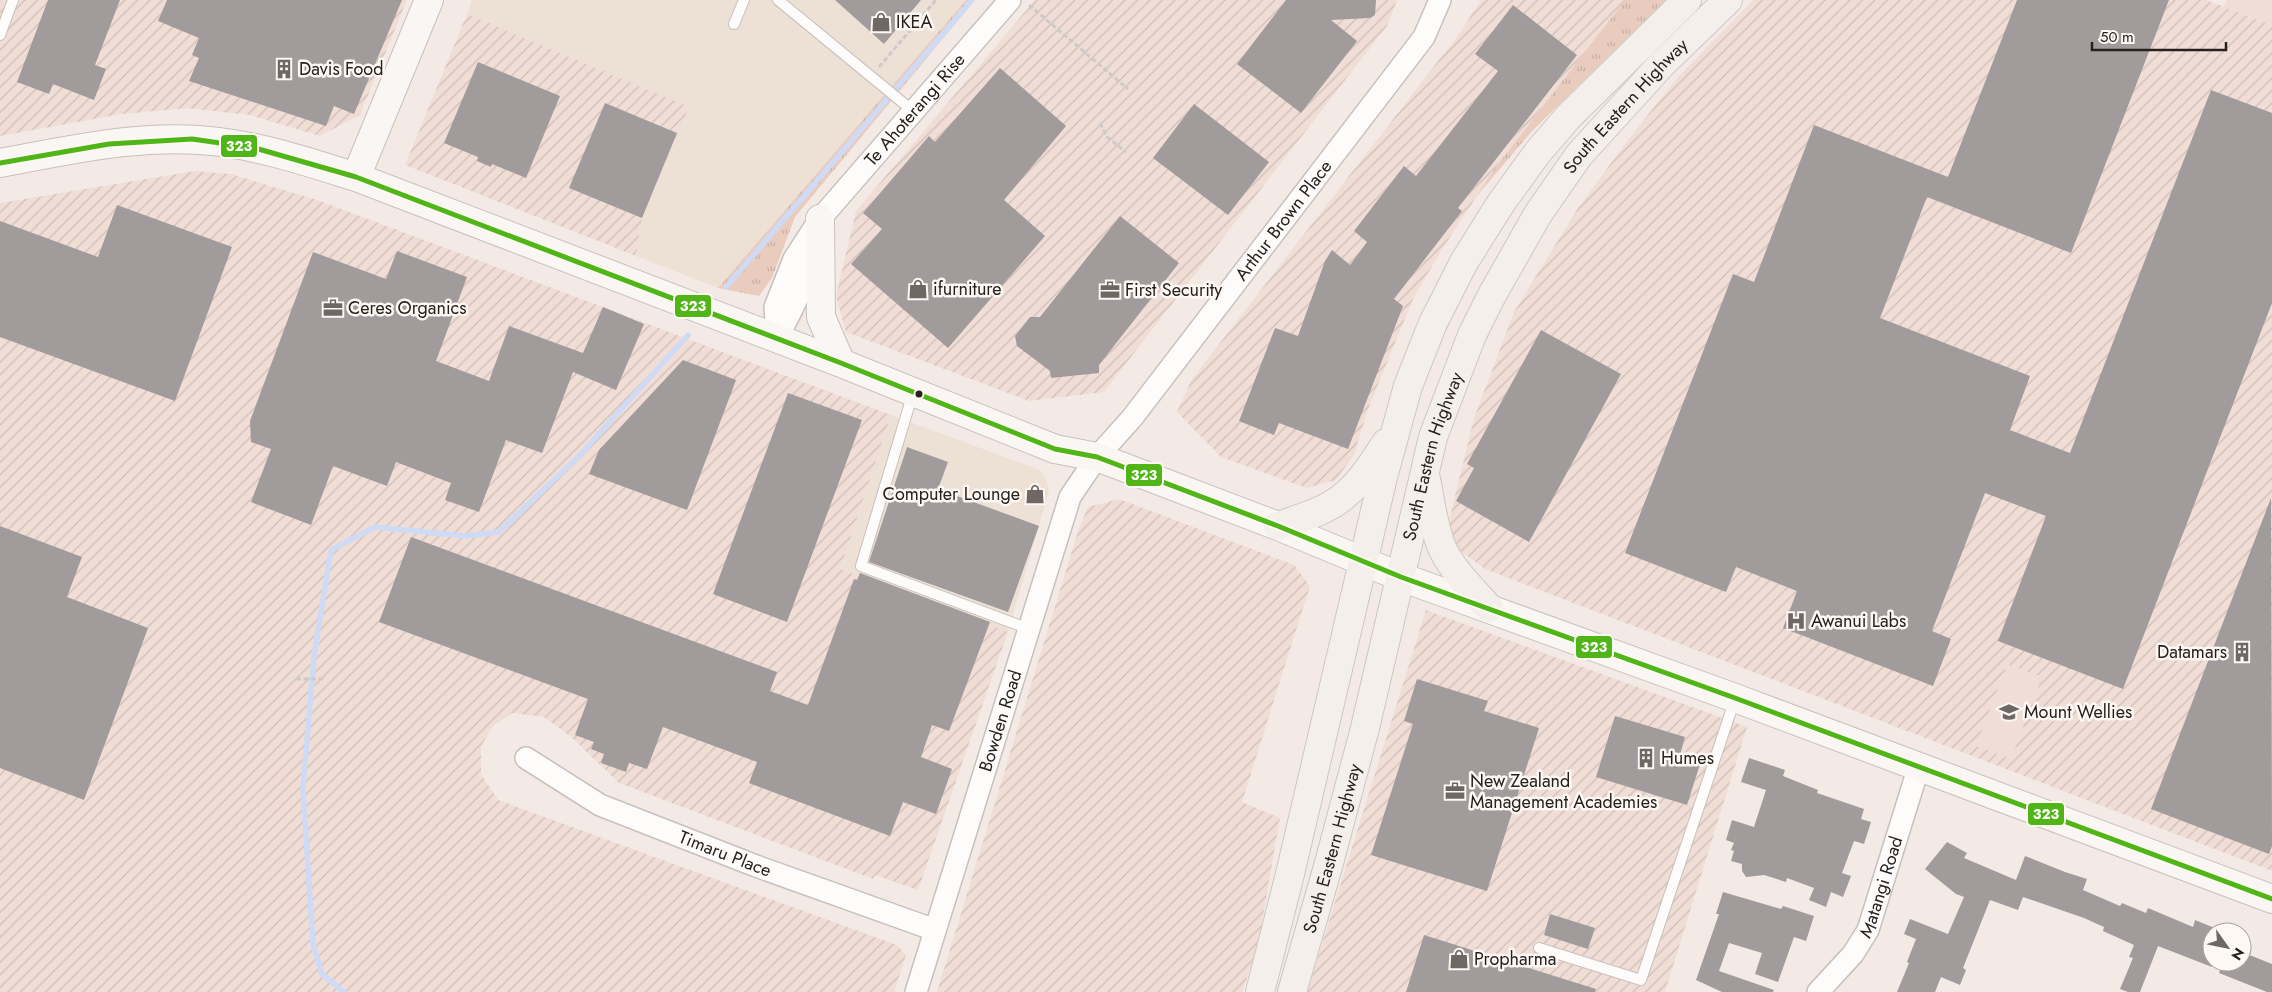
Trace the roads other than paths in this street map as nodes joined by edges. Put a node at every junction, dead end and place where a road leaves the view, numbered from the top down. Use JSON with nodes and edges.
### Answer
{"nodes":[{"id":1,"x":13,"y":0,"type":"edge"},
{"id":2,"x":429,"y":0,"type":"edge"},
{"id":3,"x":744,"y":0,"type":"edge"},
{"id":4,"x":778,"y":0,"type":"edge"},
{"id":5,"x":1440,"y":0,"type":"edge"},
{"id":6,"x":1687,"y":0,"type":"edge"},
{"id":7,"x":1728,"y":0,"type":"edge"},
{"id":8,"x":1018,"y":1,"type":"edge"},
{"id":9,"x":734,"y":24,"type":"dead end"},
{"id":10,"x":0,"y":35,"type":"edge"},
{"id":11,"x":913,"y":111,"type":"junction"},
{"id":12,"x":0,"y":163,"type":"edge"},
{"id":13,"x":356,"y":177,"type":"junction"},
{"id":14,"x":820,"y":219,"type":"junction"},
{"id":15,"x":777,"y":338,"type":"junction"},
{"id":16,"x":841,"y":363,"type":"junction"},
{"id":17,"x":913,"y":392,"type":"junction"},
{"id":18,"x":1396,"y":430,"type":"junction"},
{"id":19,"x":1097,"y":457,"type":"junction"},
{"id":20,"x":1424,"y":470,"type":"junction"},
{"id":21,"x":1278,"y":526,"type":"junction"},
{"id":22,"x":1363,"y":560,"type":"junction"},
{"id":23,"x":1401,"y":577,"type":"junction"},
{"id":24,"x":1489,"y":608,"type":"junction"},
{"id":25,"x":1029,"y":629,"type":"junction"},
{"id":26,"x":1735,"y":698,"type":"junction"},
{"id":27,"x":526,"y":758,"type":"dead end"},
{"id":28,"x":1919,"y":766,"type":"junction"},
{"id":29,"x":2272,"y":899,"type":"edge"},
{"id":30,"x":936,"y":930,"type":"junction"},
{"id":31,"x":1539,"y":948,"type":"dead end"},
{"id":32,"x":916,"y":992,"type":"edge"},
{"id":33,"x":1260,"y":992,"type":"edge"},
{"id":34,"x":1292,"y":992,"type":"edge"},
{"id":35,"x":1818,"y":992,"type":"edge"}],
"edges":[{"from":1,"to":10,"type":"lane"},
{"from":2,"to":13,"type":"main road"},
{"from":3,"to":9,"type":"lane"},
{"from":4,"to":11,"type":"lane"},
{"from":5,"to":19,"type":"street","name":"Arthur Brown Place"},
{"from":6,"to":18,"type":"main road","name":"South Eastern Highway"},
{"from":7,"to":20,"type":"main road","name":"South Eastern Highway"},
{"from":8,"to":11,"type":"street","name":"Te Ahoterangi Rise"},
{"from":11,"to":14,"type":"street","name":"Te Ahoterangi Rise"},
{"from":12,"to":13,"type":"main road"},
{"from":13,"to":15,"type":"main road"},
{"from":14,"to":15,"type":"street","name":"Te Ahoterangi Rise"},
{"from":14,"to":16,"type":"main road"},
{"from":15,"to":16,"type":"main road"},
{"from":16,"to":17,"type":"main road"},
{"from":17,"to":19,"type":"main road"},
{"from":17,"to":25,"type":"lane"},
{"from":18,"to":21,"type":"main road"},
{"from":18,"to":22,"type":"main road","name":"South Eastern Highway"},
{"from":19,"to":21,"type":"main road"},
{"from":19,"to":25,"type":"street","name":"Bowden Road"},
{"from":20,"to":23,"type":"main road","name":"South Eastern Highway"},
{"from":20,"to":24,"type":"main road"},
{"from":21,"to":22,"type":"main road"},
{"from":22,"to":23,"type":"main road"},
{"from":22,"to":33,"type":"main road","name":"South Eastern Highway"},
{"from":23,"to":24,"type":"main road"},
{"from":23,"to":34,"type":"main road","name":"South Eastern Highway"},
{"from":24,"to":26,"type":"main road"},
{"from":25,"to":30,"type":"street","name":"Bowden Road"},
{"from":26,"to":28,"type":"main road"},
{"from":26,"to":31,"type":"lane"},
{"from":27,"to":30,"type":"street","name":"Timaru Place"},
{"from":28,"to":29,"type":"main road"},
{"from":28,"to":35,"type":"street","name":"Matangi Road"},
{"from":30,"to":32,"type":"street","name":"Bowden Road"}]}
